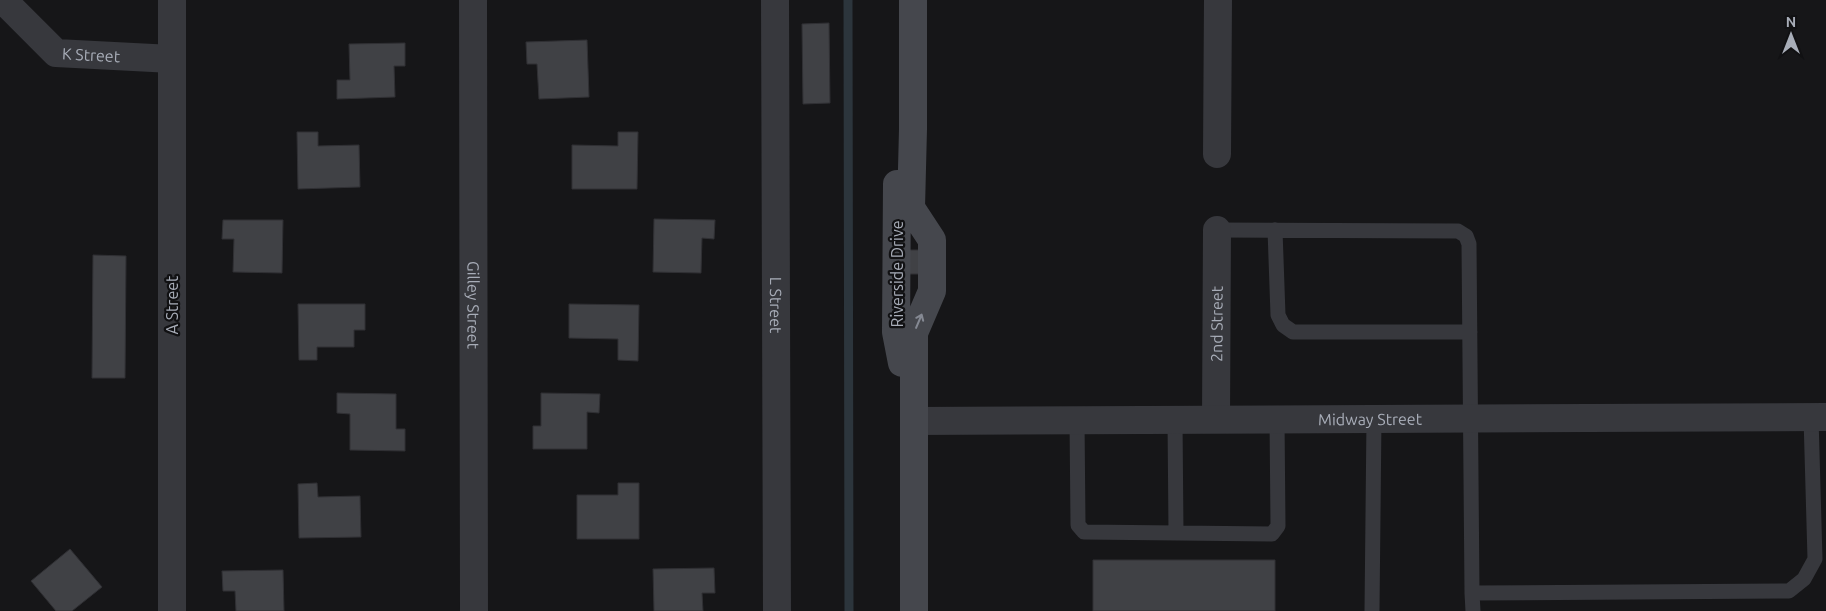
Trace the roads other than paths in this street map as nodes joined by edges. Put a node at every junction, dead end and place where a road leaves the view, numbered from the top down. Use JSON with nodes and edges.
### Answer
{"nodes":[{"id":1,"x":3,"y":0,"type":"edge"},
{"id":2,"x":172,"y":0,"type":"edge"},
{"id":3,"x":473,"y":0,"type":"edge"},
{"id":4,"x":775,"y":0,"type":"edge"},
{"id":5,"x":913,"y":0,"type":"edge"},
{"id":6,"x":1218,"y":0,"type":"edge"},
{"id":7,"x":172,"y":60,"type":"junction"},
{"id":8,"x":913,"y":129,"type":"junction"},
{"id":9,"x":1217,"y":154,"type":"dead end"},
{"id":10,"x":1217,"y":230,"type":"joint"},
{"id":11,"x":1276,"y":230,"type":"junction"},
{"id":12,"x":1470,"y":332,"type":"junction"},
{"id":13,"x":1819,"y":417,"type":"edge"},
{"id":14,"x":1216,"y":418,"type":"junction"},
{"id":15,"x":1277,"y":418,"type":"junction"},
{"id":16,"x":1374,"y":418,"type":"junction"},
{"id":17,"x":1470,"y":418,"type":"junction"},
{"id":18,"x":1077,"y":419,"type":"junction"},
{"id":19,"x":1175,"y":419,"type":"junction"},
{"id":20,"x":914,"y":421,"type":"junction"},
{"id":21,"x":1176,"y":534,"type":"junction"},
{"id":22,"x":1472,"y":594,"type":"junction"},
{"id":23,"x":172,"y":611,"type":"edge"},
{"id":24,"x":474,"y":611,"type":"edge"},
{"id":25,"x":777,"y":611,"type":"edge"},
{"id":26,"x":914,"y":611,"type":"edge"},
{"id":27,"x":1372,"y":611,"type":"edge"},
{"id":28,"x":1472,"y":611,"type":"edge"}],
"edges":[{"from":1,"to":7,"type":"street","name":"K Street"},
{"from":2,"to":7,"type":"street","name":"A Street"},
{"from":3,"to":24,"type":"street","name":"Gilley Street"},
{"from":4,"to":25,"type":"street","name":"L Street"},
{"from":5,"to":8,"type":"street","name":"Riverside Drive"},
{"from":6,"to":9,"type":"street"},
{"from":7,"to":23,"type":"street","name":"A Street"},
{"from":8,"to":20,"type":"street","name":"Riverside Drive"},
{"from":20,"to":8,"type":"street","name":"Riverside Drive","one_way":true},
{"from":10,"to":11,"type":"lane"},
{"from":10,"to":14,"type":"street","name":"2nd Street"},
{"from":11,"to":12,"type":"lane"},
{"from":11,"to":12,"type":"lane"},
{"from":12,"to":17,"type":"lane"},
{"from":13,"to":17,"type":"street","name":"Midway Street"},
{"from":13,"to":22,"type":"lane"},
{"from":14,"to":15,"type":"street","name":"Midway Street"},
{"from":14,"to":19,"type":"street","name":"Midway Street"},
{"from":15,"to":16,"type":"street","name":"Midway Street"},
{"from":15,"to":21,"type":"lane"},
{"from":16,"to":17,"type":"street","name":"Midway Street"},
{"from":16,"to":27,"type":"lane"},
{"from":17,"to":22,"type":"lane"},
{"from":18,"to":19,"type":"street","name":"Midway Street"},
{"from":18,"to":20,"type":"street","name":"Midway Street"},
{"from":18,"to":21,"type":"lane"},
{"from":19,"to":21,"type":"lane"},
{"from":20,"to":26,"type":"street","name":"Riverside Drive"},
{"from":22,"to":28,"type":"lane"}]}
